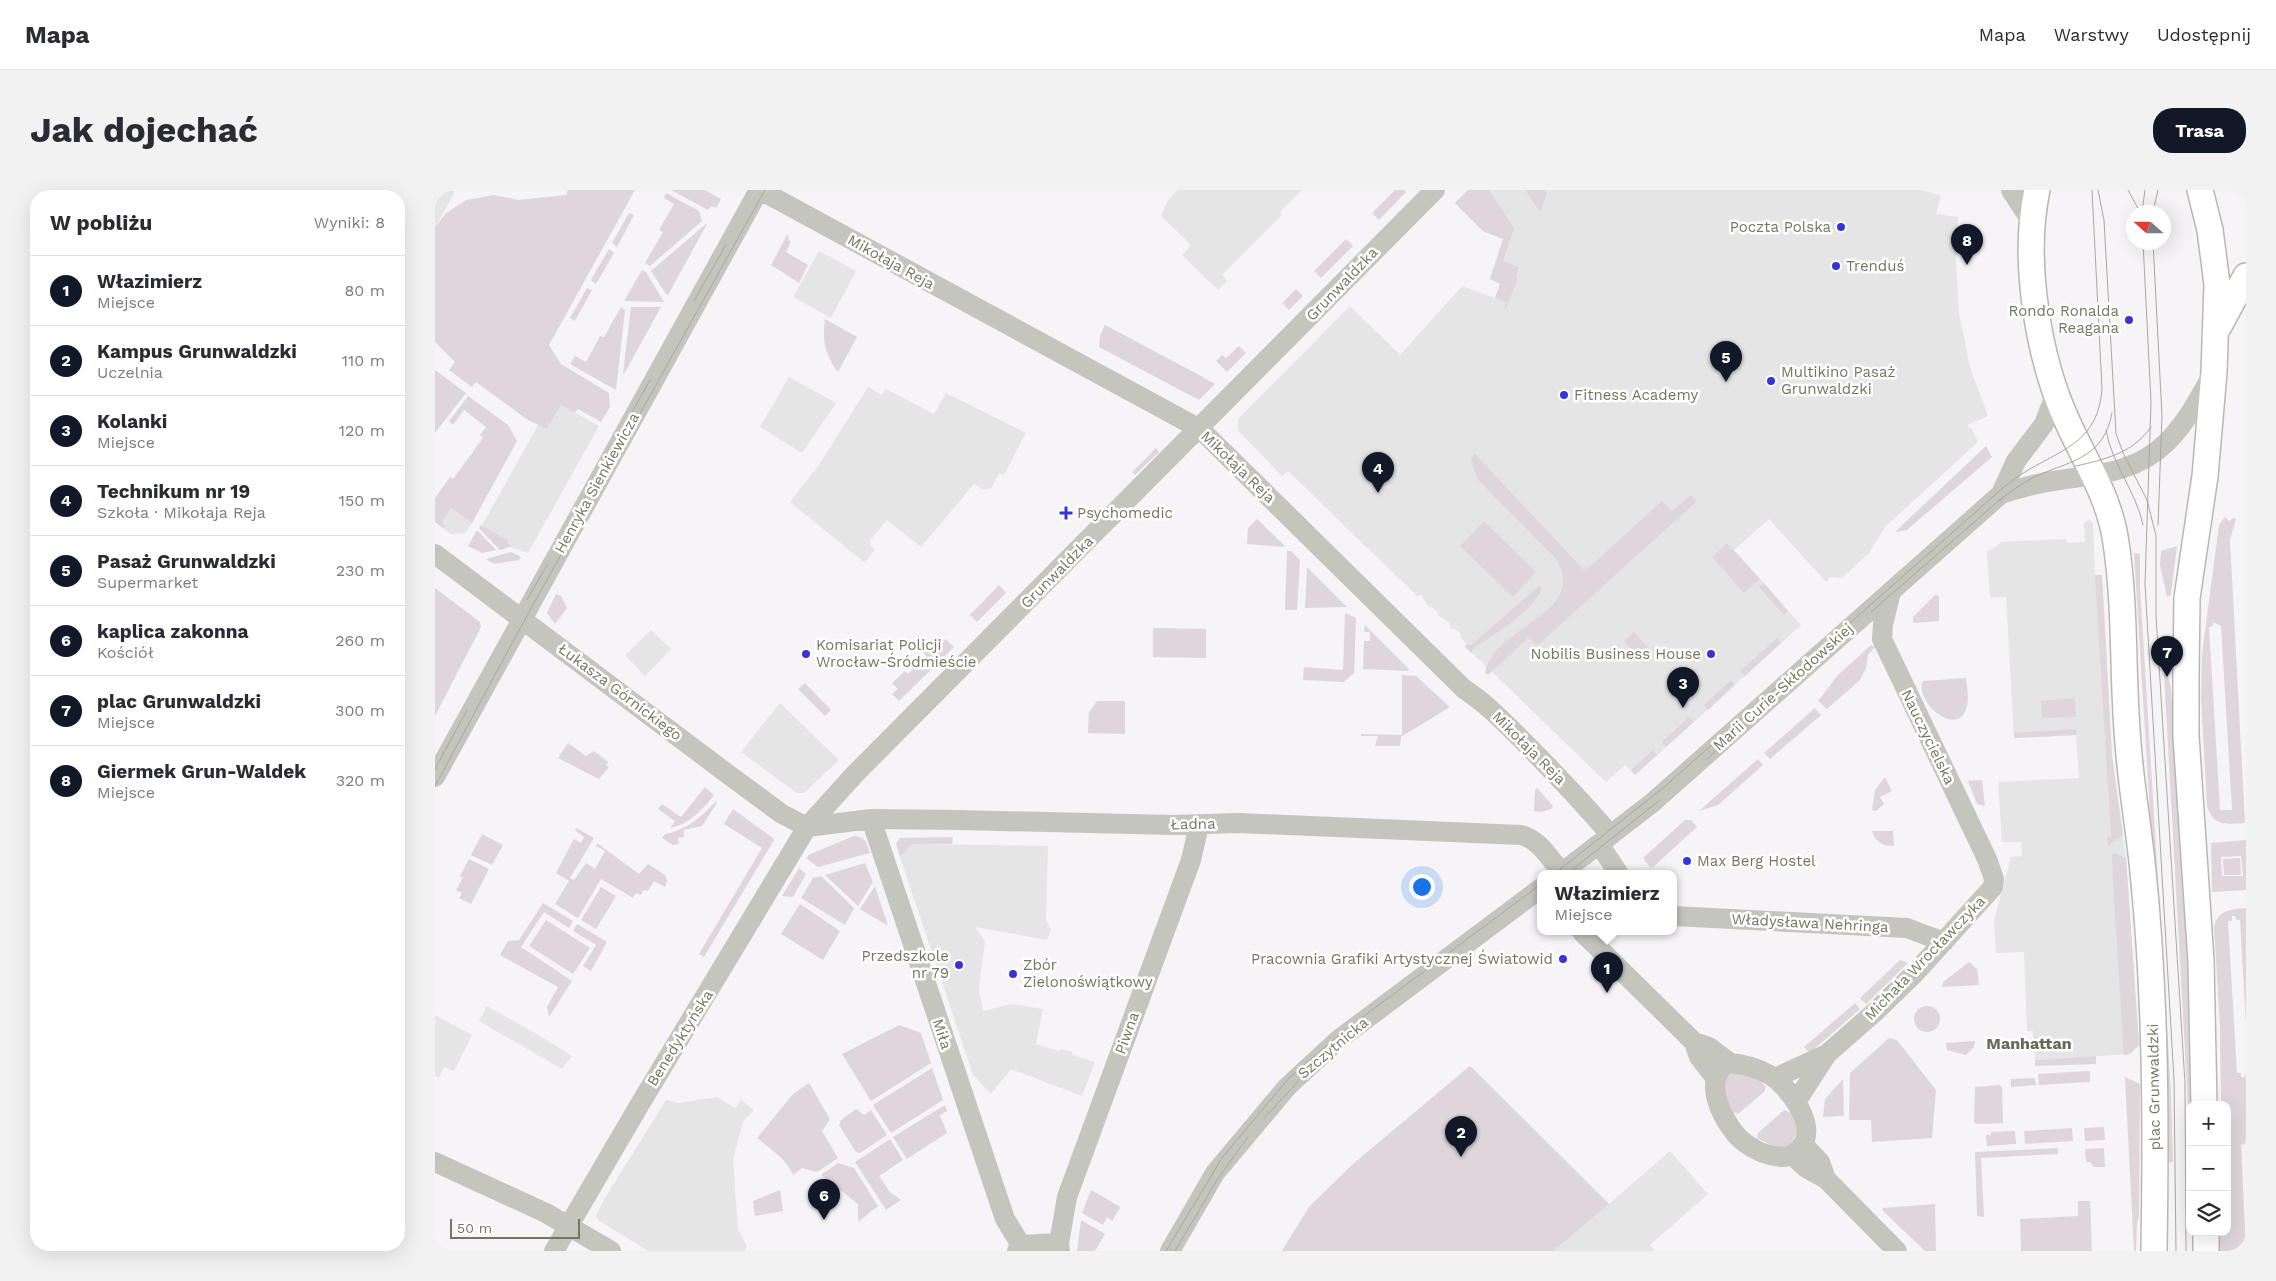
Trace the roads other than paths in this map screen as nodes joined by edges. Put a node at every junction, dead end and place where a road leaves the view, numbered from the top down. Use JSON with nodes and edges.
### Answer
{"nodes":[{"id":1,"x":760,"y":190,"type":"edge"},
{"id":2,"x":1435,"y":190,"type":"edge"},
{"id":3,"x":2011,"y":190,"type":"edge"},
{"id":4,"x":2037,"y":190,"type":"edge"},
{"id":5,"x":2200,"y":190,"type":"edge"},
{"id":6,"x":2033,"y":224,"type":"junction"},
{"id":7,"x":2246,"y":276,"type":"edge"},
{"id":8,"x":2215,"y":333,"type":"junction"},
{"id":9,"x":2214,"y":372,"type":"junction"},
{"id":10,"x":2055,"y":395,"type":"junction"},
{"id":11,"x":1200,"y":429,"type":"junction"},
{"id":12,"x":2095,"y":476,"type":"junction"},
{"id":13,"x":2001,"y":494,"type":"junction"},
{"id":14,"x":435,"y":554,"type":"edge"},
{"id":15,"x":1891,"y":592,"type":"junction"},
{"id":16,"x":522,"y":618,"type":"junction"},
{"id":17,"x":435,"y":777,"type":"edge"},
{"id":18,"x":871,"y":820,"type":"junction"},
{"id":19,"x":1199,"y":825,"type":"junction"},
{"id":20,"x":807,"y":827,"type":"junction"},
{"id":21,"x":1605,"y":840,"type":"junction"},
{"id":22,"x":1558,"y":870,"type":"edge"},
{"id":23,"x":1566,"y":870,"type":"edge"},
{"id":24,"x":1617,"y":870,"type":"edge"},
{"id":25,"x":1994,"y":878,"type":"joint"},
{"id":26,"x":1537,"y":891,"type":"edge"},
{"id":27,"x":1677,"y":916,"type":"edge"},
{"id":28,"x":1593,"y":935,"type":"edge"},
{"id":29,"x":1944,"y":942,"type":"junction"},
{"id":30,"x":1694,"y":1042,"type":"junction"},
{"id":31,"x":1827,"y":1054,"type":"junction"},
{"id":32,"x":1730,"y":1063,"type":"junction"},
{"id":33,"x":1775,"y":1078,"type":"junction"},
{"id":34,"x":1716,"y":1079,"type":"junction"},
{"id":35,"x":2204,"y":1101,"type":"edge"},
{"id":36,"x":1796,"y":1102,"type":"junction"},
{"id":37,"x":1798,"y":1150,"type":"junction"},
{"id":38,"x":435,"y":1162,"type":"edge"},
{"id":39,"x":569,"y":1225,"type":"junction"},
{"id":40,"x":2206,"y":1236,"type":"edge"},
{"id":41,"x":1060,"y":1247,"type":"edge"},
{"id":42,"x":1019,"y":1248,"type":"edge"},
{"id":43,"x":554,"y":1251,"type":"edge"},
{"id":44,"x":611,"y":1251,"type":"edge"},
{"id":45,"x":1170,"y":1251,"type":"edge"},
{"id":46,"x":1897,"y":1251,"type":"edge"},
{"id":47,"x":2154,"y":1251,"type":"edge"},
{"id":48,"x":2206,"y":1251,"type":"edge"}],
"edges":[{"from":1,"to":11,"type":"street","name":"Mikołaja Reja"},
{"from":1,"to":16,"type":"street","name":"Henryka Sienkiewicza"},
{"from":2,"to":11,"type":"street","name":"Grunwaldzka"},
{"from":3,"to":6,"type":"street"},
{"from":4,"to":6,"type":"main road","name":"plac Grunwaldzki"},
{"from":5,"to":8,"type":"main road"},
{"from":6,"to":10,"type":"main road","name":"plac Grunwaldzki"},
{"from":7,"to":8,"type":"main road"},
{"from":8,"to":9,"type":"main road"},
{"from":9,"to":12,"type":"street"},
{"from":9,"to":35,"type":"main road"},
{"from":10,"to":12,"type":"main road","name":"plac Grunwaldzki"},
{"from":10,"to":13,"type":"street","name":"Marii Curie-Skłodowskiej"},
{"from":11,"to":20,"type":"street","name":"Grunwaldzka"},
{"from":11,"to":21,"type":"street","name":"Mikołaja Reja"},
{"from":12,"to":13,"type":"street","name":"Marii Curie-Skłodowskiej"},
{"from":12,"to":47,"type":"main road","name":"plac Grunwaldzki"},
{"from":13,"to":15,"type":"street","name":"Marii Curie-Skłodowskiej"},
{"from":14,"to":16,"type":"street","name":"Łukasza Górnickiego"},
{"from":15,"to":21,"type":"street","name":"Marii Curie-Skłodowskiej"},
{"from":15,"to":25,"type":"street","name":"Nauczycielska"},
{"from":16,"to":17,"type":"street","name":"Henryka Sienkiewicza"},
{"from":16,"to":20,"type":"street","name":"Łukasza Górnickiego"},
{"from":18,"to":19,"type":"street","name":"Ładna"},
{"from":18,"to":20,"type":"street","name":"Ładna"},
{"from":18,"to":42,"type":"street","name":"Miła"},
{"from":19,"to":22,"type":"street","name":"Ładna"},
{"from":19,"to":41,"type":"street","name":"Piwna"},
{"from":20,"to":39,"type":"street","name":"Benedyktyńska"},
{"from":21,"to":23,"type":"street","name":"Marii Curie-Skłodowskiej"},
{"from":21,"to":24,"type":"street"},
{"from":25,"to":29,"type":"street","name":"Michała Wrocławczyka"},
{"from":26,"to":45,"type":"street","name":"Szczytnicka"},
{"from":27,"to":29,"type":"street","name":"Władysława Nehringa"},
{"from":28,"to":30,"type":"street"},
{"from":29,"to":31,"type":"street","name":"Michała Wrocławczyka"},
{"from":30,"to":32,"type":"street"},
{"from":30,"to":34,"type":"street"},
{"from":31,"to":33,"type":"street","name":"Michała Wrocławczyka"},
{"from":31,"to":36,"type":"street","name":"Michała Wrocławczyka"},
{"from":32,"to":33,"type":"street"},
{"from":32,"to":34,"type":"street"},
{"from":33,"to":36,"type":"street"},
{"from":34,"to":37,"type":"street"},
{"from":36,"to":37,"type":"street"},
{"from":37,"to":46,"type":"street"},
{"from":38,"to":39,"type":"street"},
{"from":39,"to":43,"type":"street","name":"Benedyktyńska"},
{"from":39,"to":44,"type":"street"},
{"from":40,"to":48,"type":"main road"},
{"from":41,"to":42,"type":"street","name":"Piwna"}]}
